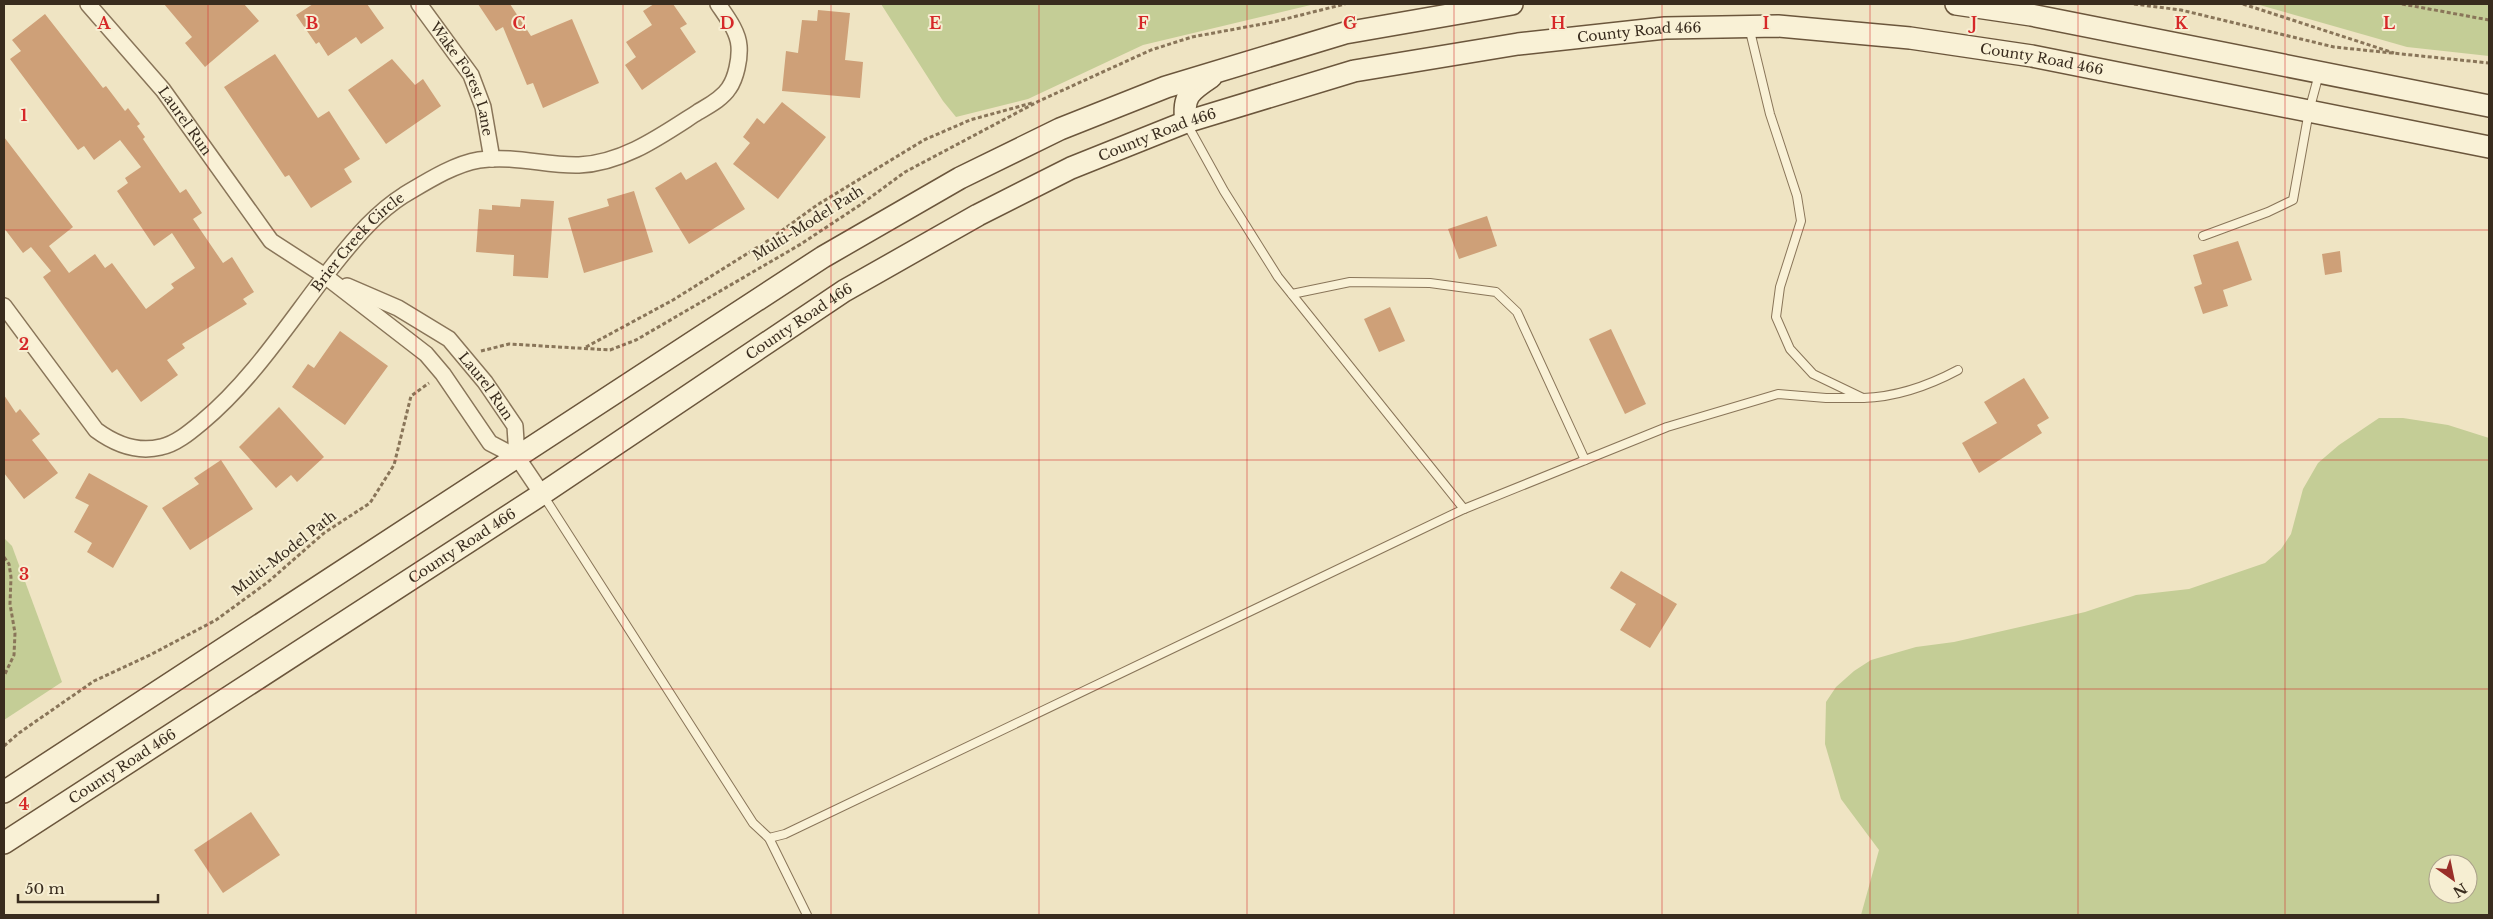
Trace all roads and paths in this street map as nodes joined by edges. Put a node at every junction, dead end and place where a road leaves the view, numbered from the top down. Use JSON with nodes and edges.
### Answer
{"nodes":[{"id":1,"x":88,"y":4,"type":"edge"},
{"id":2,"x":419,"y":4,"type":"edge"},
{"id":3,"x":718,"y":4,"type":"edge"},
{"id":4,"x":1345,"y":4,"type":"edge"},
{"id":5,"x":1512,"y":4,"type":"edge"},
{"id":6,"x":1956,"y":4,"type":"edge"},
{"id":7,"x":2134,"y":4,"type":"edge"},
{"id":8,"x":2243,"y":4,"type":"edge"},
{"id":9,"x":2402,"y":4,"type":"edge"},
{"id":10,"x":2489,"y":20,"type":"edge"},
{"id":11,"x":1748,"y":26,"type":"junction"},
{"id":12,"x":2402,"y":56,"type":"junction"},
{"id":13,"x":2489,"y":64,"type":"edge"},
{"id":14,"x":1219,"y":71,"type":"junction"},
{"id":15,"x":2320,"y":72,"type":"junction"},
{"id":16,"x":1039,"y":101,"type":"junction"},
{"id":17,"x":2489,"y":106,"type":"edge"},
{"id":18,"x":2310,"y":111,"type":"junction"},
{"id":19,"x":1186,"y":122,"type":"junction"},
{"id":20,"x":2489,"y":147,"type":"edge"},
{"id":21,"x":492,"y":159,"type":"junction"},
{"id":22,"x":2202,"y":236,"type":"dead end"},
{"id":23,"x":325,"y":276,"type":"junction"},
{"id":24,"x":1292,"y":294,"type":"junction"},
{"id":25,"x":4,"y":306,"type":"edge"},
{"id":26,"x":586,"y":348,"type":"junction"},
{"id":27,"x":467,"y":358,"type":"junction"},
{"id":28,"x":1958,"y":370,"type":"dead end"},
{"id":29,"x":443,"y":374,"type":"junction"},
{"id":30,"x":1863,"y":398,"type":"junction"},
{"id":31,"x":517,"y":457,"type":"junction"},
{"id":32,"x":1585,"y":460,"type":"junction"},
{"id":33,"x":542,"y":494,"type":"junction"},
{"id":34,"x":1464,"y":510,"type":"junction"},
{"id":35,"x":4,"y":557,"type":"edge"},
{"id":36,"x":4,"y":676,"type":"edge"},
{"id":37,"x":4,"y":746,"type":"edge"},
{"id":38,"x":4,"y":792,"type":"edge"},
{"id":39,"x":769,"y":838,"type":"junction"},
{"id":40,"x":4,"y":843,"type":"edge"},
{"id":41,"x":807,"y":915,"type":"edge"}],
"edges":[{"from":1,"to":23,"type":"street","name":"Laurel Run"},
{"from":2,"to":21,"type":"street","name":"Wake Forest Lane"},
{"from":3,"to":21,"type":"street","name":"Brier Creek Circle"},
{"from":4,"to":16,"type":"path","name":"Multi-Model Path"},
{"from":5,"to":14,"type":"main road"},
{"from":6,"to":15,"type":"main road"},
{"from":7,"to":12,"type":"path"},
{"from":8,"to":12,"type":"path"},
{"from":9,"to":10,"type":"path"},
{"from":11,"to":18,"type":"main road","name":"County Road 466"},
{"from":11,"to":19,"type":"main road","name":"County Road 466"},
{"from":11,"to":30,"type":"lane"},
{"from":12,"to":13,"type":"path"},
{"from":14,"to":19,"type":"main road"},
{"from":14,"to":31,"type":"main road"},
{"from":15,"to":17,"type":"main road"},
{"from":15,"to":18,"type":"lane"},
{"from":16,"to":26,"type":"path","name":"Multi-Model Path"},
{"from":16,"to":26,"type":"path","name":"Multi-Model Path"},
{"from":18,"to":20,"type":"main road","name":"County Road 466"},
{"from":18,"to":22,"type":"lane"},
{"from":19,"to":24,"type":"lane"},
{"from":19,"to":33,"type":"main road","name":"County Road 466"},
{"from":21,"to":23,"type":"street","name":"Brier Creek Circle"},
{"from":23,"to":25,"type":"street","name":"Brier Creek Circle"},
{"from":23,"to":27,"type":"street","name":"Laurel Run"},
{"from":23,"to":29,"type":"street","name":"Laurel Run"},
{"from":24,"to":32,"type":"lane"},
{"from":24,"to":34,"type":"lane"},
{"from":26,"to":27,"type":"path","name":"Multi-Model Path"},
{"from":27,"to":31,"type":"street","name":"Laurel Run"},
{"from":28,"to":30,"type":"lane"},
{"from":29,"to":31,"type":"street","name":"Laurel Run"},
{"from":29,"to":37,"type":"path","name":"Multi-Model Path"},
{"from":30,"to":32,"type":"lane"},
{"from":31,"to":33,"type":"street"},
{"from":31,"to":38,"type":"main road"},
{"from":32,"to":34,"type":"lane"},
{"from":33,"to":39,"type":"lane"},
{"from":33,"to":40,"type":"main road","name":"County Road 466"},
{"from":34,"to":39,"type":"lane"},
{"from":35,"to":36,"type":"path"},
{"from":39,"to":41,"type":"lane"}]}
